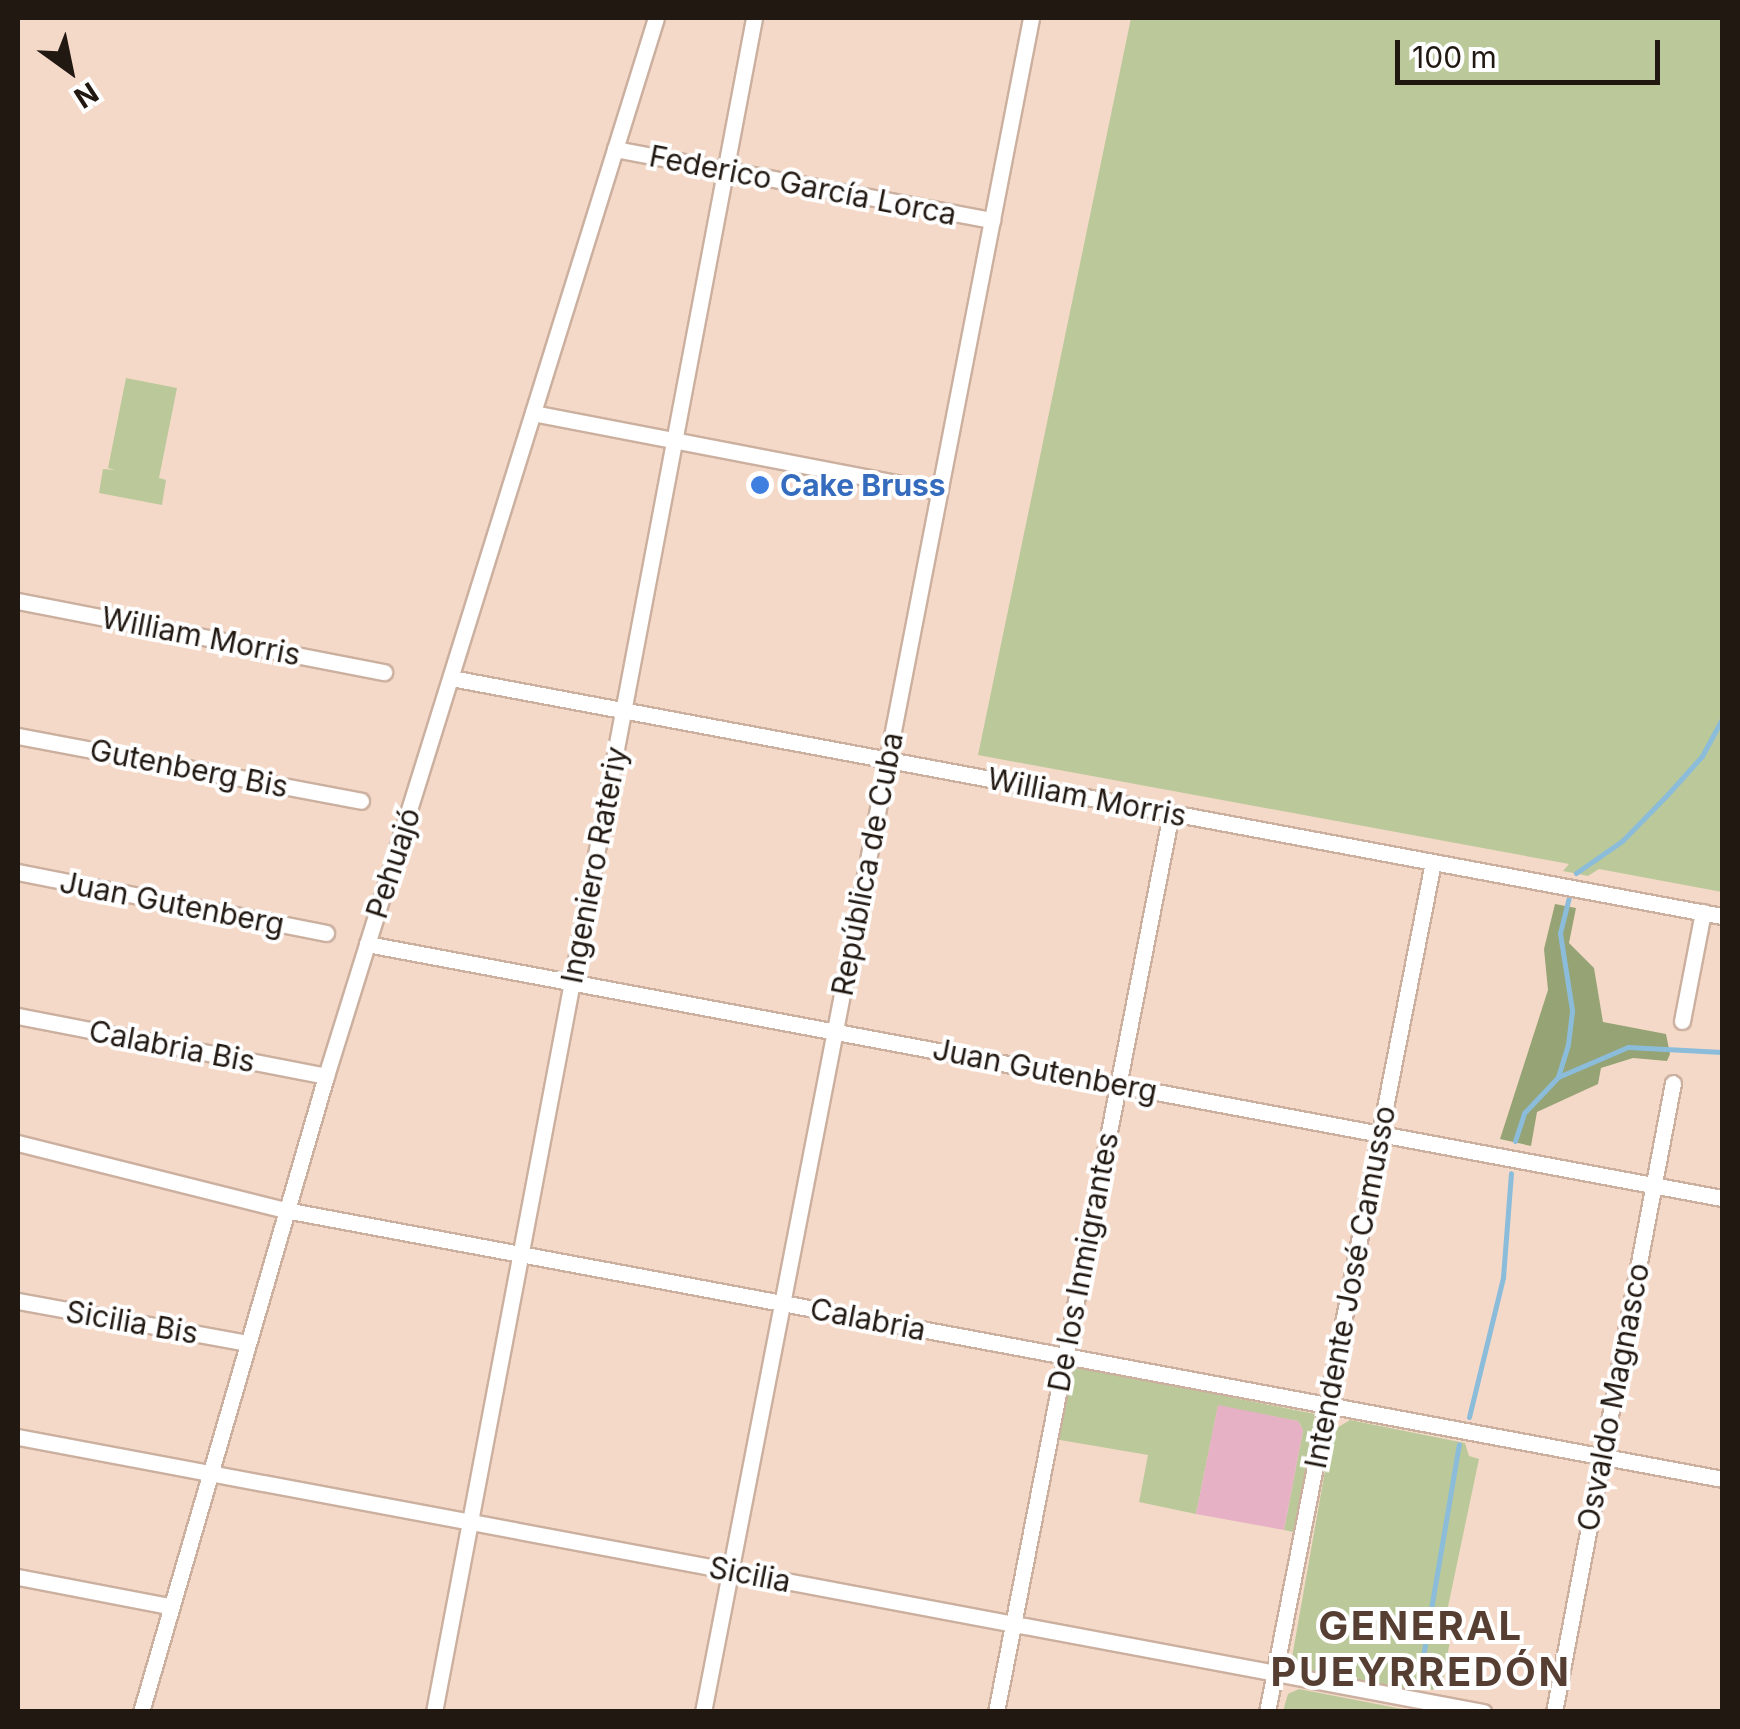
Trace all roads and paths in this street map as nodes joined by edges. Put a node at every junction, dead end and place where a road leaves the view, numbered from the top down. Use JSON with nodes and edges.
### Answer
{"nodes":[{"id":1,"x":656,"y":18,"type":"edge"},
{"id":2,"x":754,"y":18,"type":"edge"},
{"id":3,"x":1031,"y":18,"type":"edge"},
{"id":4,"x":615,"y":149,"type":"junction"},
{"id":5,"x":725,"y":169,"type":"junction"},
{"id":6,"x":992,"y":220,"type":"junction"},
{"id":7,"x":533,"y":414,"type":"junction"},
{"id":8,"x":674,"y":440,"type":"junction"},
{"id":9,"x":939,"y":491,"type":"junction"},
{"id":10,"x":18,"y":601,"type":"edge"},
{"id":11,"x":384,"y":672,"type":"dead end"},
{"id":12,"x":451,"y":678,"type":"junction"},
{"id":13,"x":623,"y":710,"type":"junction"},
{"id":14,"x":18,"y":736,"type":"edge"},
{"id":15,"x":887,"y":760,"type":"junction"},
{"id":16,"x":361,"y":801,"type":"dead end"},
{"id":17,"x":1171,"y":812,"type":"junction"},
{"id":18,"x":1433,"y":862,"type":"junction"},
{"id":19,"x":18,"y":872,"type":"edge"},
{"id":20,"x":1703,"y":912,"type":"junction"},
{"id":21,"x":1722,"y":916,"type":"edge"},
{"id":22,"x":326,"y":933,"type":"dead end"},
{"id":23,"x":367,"y":944,"type":"junction"},
{"id":24,"x":572,"y":981,"type":"junction"},
{"id":25,"x":18,"y":1016,"type":"edge"},
{"id":26,"x":1682,"y":1021,"type":"dead end"},
{"id":27,"x":835,"y":1031,"type":"junction"},
{"id":28,"x":326,"y":1076,"type":"junction"},
{"id":29,"x":1118,"y":1083,"type":"junction"},
{"id":30,"x":1673,"y":1083,"type":"dead end"},
{"id":31,"x":1380,"y":1134,"type":"junction"},
{"id":32,"x":18,"y":1142,"type":"edge"},
{"id":33,"x":1654,"y":1185,"type":"junction"},
{"id":34,"x":1722,"y":1198,"type":"edge"},
{"id":35,"x":286,"y":1210,"type":"junction"},
{"id":36,"x":521,"y":1254,"type":"junction"},
{"id":37,"x":18,"y":1301,"type":"edge"},
{"id":38,"x":782,"y":1303,"type":"junction"},
{"id":39,"x":246,"y":1343,"type":"junction"},
{"id":40,"x":1064,"y":1356,"type":"junction"},
{"id":41,"x":1327,"y":1405,"type":"junction"},
{"id":42,"x":18,"y":1437,"type":"edge"},
{"id":43,"x":1602,"y":1456,"type":"junction"},
{"id":44,"x":206,"y":1472,"type":"junction"},
{"id":45,"x":1722,"y":1479,"type":"edge"},
{"id":46,"x":470,"y":1522,"type":"junction"},
{"id":47,"x":730,"y":1570,"type":"junction"},
{"id":48,"x":18,"y":1577,"type":"edge"},
{"id":49,"x":169,"y":1606,"type":"junction"},
{"id":50,"x":1014,"y":1624,"type":"junction"},
{"id":51,"x":1274,"y":1672,"type":"junction"},
{"id":52,"x":141,"y":1712,"type":"edge"},
{"id":53,"x":434,"y":1712,"type":"edge"},
{"id":54,"x":703,"y":1712,"type":"edge"},
{"id":55,"x":996,"y":1712,"type":"edge"},
{"id":56,"x":1267,"y":1712,"type":"edge"},
{"id":57,"x":1483,"y":1712,"type":"edge"},
{"id":58,"x":1554,"y":1712,"type":"edge"}],
"edges":[{"from":1,"to":4,"type":"street","name":"Pehuajó"},
{"from":2,"to":5,"type":"street","name":"Ingeniero Rateriy"},
{"from":3,"to":6,"type":"street","name":"República de Cuba"},
{"from":4,"to":5,"type":"street","name":"Federico García Lorca"},
{"from":4,"to":7,"type":"street","name":"Pehuajó"},
{"from":5,"to":6,"type":"street","name":"Federico García Lorca"},
{"from":5,"to":8,"type":"street","name":"Ingeniero Rateriy"},
{"from":6,"to":9,"type":"street","name":"República de Cuba"},
{"from":7,"to":8,"type":"street"},
{"from":7,"to":12,"type":"street","name":"Pehuajó"},
{"from":8,"to":9,"type":"street"},
{"from":8,"to":13,"type":"street","name":"Ingeniero Rateriy"},
{"from":9,"to":15,"type":"street","name":"República de Cuba"},
{"from":10,"to":11,"type":"street","name":"William Morris"},
{"from":12,"to":13,"type":"street","name":"William Morris"},
{"from":12,"to":23,"type":"street","name":"Pehuajó"},
{"from":13,"to":15,"type":"street","name":"William Morris"},
{"from":13,"to":24,"type":"street","name":"Ingeniero Rateriy"},
{"from":14,"to":16,"type":"street","name":"Gutenberg Bis"},
{"from":15,"to":17,"type":"street","name":"William Morris"},
{"from":15,"to":27,"type":"street","name":"República de Cuba"},
{"from":17,"to":18,"type":"street","name":"William Morris"},
{"from":17,"to":29,"type":"street","name":"De los Inmigrantes"},
{"from":18,"to":20,"type":"street","name":"William Morris"},
{"from":18,"to":31,"type":"street","name":"Intendente José Camusso"},
{"from":19,"to":22,"type":"street","name":"Juan Gutenberg"},
{"from":20,"to":21,"type":"street","name":"William Morris"},
{"from":20,"to":26,"type":"street"},
{"from":23,"to":24,"type":"street","name":"Juan Gutenberg"},
{"from":23,"to":28,"type":"street","name":"Pehuajó"},
{"from":24,"to":27,"type":"street","name":"Juan Gutenberg"},
{"from":24,"to":36,"type":"street","name":"Ingeniero Rateriy"},
{"from":25,"to":28,"type":"street","name":"Calabria Bis"},
{"from":27,"to":29,"type":"street","name":"Juan Gutenberg"},
{"from":27,"to":38,"type":"street","name":"República de Cuba"},
{"from":28,"to":35,"type":"street","name":"Pehuajó"},
{"from":29,"to":31,"type":"street","name":"Juan Gutenberg"},
{"from":29,"to":40,"type":"street","name":"De los Inmigrantes"},
{"from":30,"to":33,"type":"street","name":"Osvaldo Magnasco"},
{"from":31,"to":33,"type":"street","name":"Juan Gutenberg"},
{"from":31,"to":41,"type":"street","name":"Intendente José Camusso"},
{"from":32,"to":35,"type":"street","name":"Calabria"},
{"from":33,"to":34,"type":"street","name":"Juan Gutenberg"},
{"from":33,"to":43,"type":"street","name":"Osvaldo Magnasco"},
{"from":35,"to":36,"type":"street","name":"Calabria"},
{"from":35,"to":39,"type":"street","name":"Pehuajó"},
{"from":36,"to":38,"type":"street","name":"Calabria"},
{"from":36,"to":46,"type":"street","name":"Ingeniero Rateriy"},
{"from":37,"to":39,"type":"street","name":"Sicilia Bis"},
{"from":38,"to":40,"type":"street","name":"Calabria"},
{"from":38,"to":47,"type":"street","name":"República de Cuba"},
{"from":39,"to":44,"type":"street","name":"Pehuajó"},
{"from":40,"to":41,"type":"street","name":"Calabria"},
{"from":40,"to":50,"type":"street","name":"De los Inmigrantes"},
{"from":41,"to":43,"type":"street","name":"Calabria"},
{"from":41,"to":51,"type":"street","name":"Intendente José Camusso"},
{"from":42,"to":44,"type":"street","name":"Sicilia"},
{"from":43,"to":45,"type":"street","name":"Calabria"},
{"from":43,"to":58,"type":"street","name":"Osvaldo Magnasco"},
{"from":44,"to":46,"type":"street","name":"Sicilia"},
{"from":44,"to":49,"type":"street","name":"Pehuajó"},
{"from":46,"to":47,"type":"street","name":"Sicilia"},
{"from":46,"to":53,"type":"street","name":"Ingeniero Rateriy"},
{"from":47,"to":50,"type":"street","name":"Sicilia"},
{"from":47,"to":54,"type":"street","name":"República de Cuba"},
{"from":48,"to":49,"type":"street"},
{"from":49,"to":52,"type":"street","name":"Pehuajó"},
{"from":50,"to":51,"type":"street","name":"Sicilia"},
{"from":50,"to":55,"type":"street","name":"De los Inmigrantes"},
{"from":51,"to":56,"type":"street","name":"Intendente José Camusso"},
{"from":51,"to":57,"type":"street","name":"Sicilia"}]}
